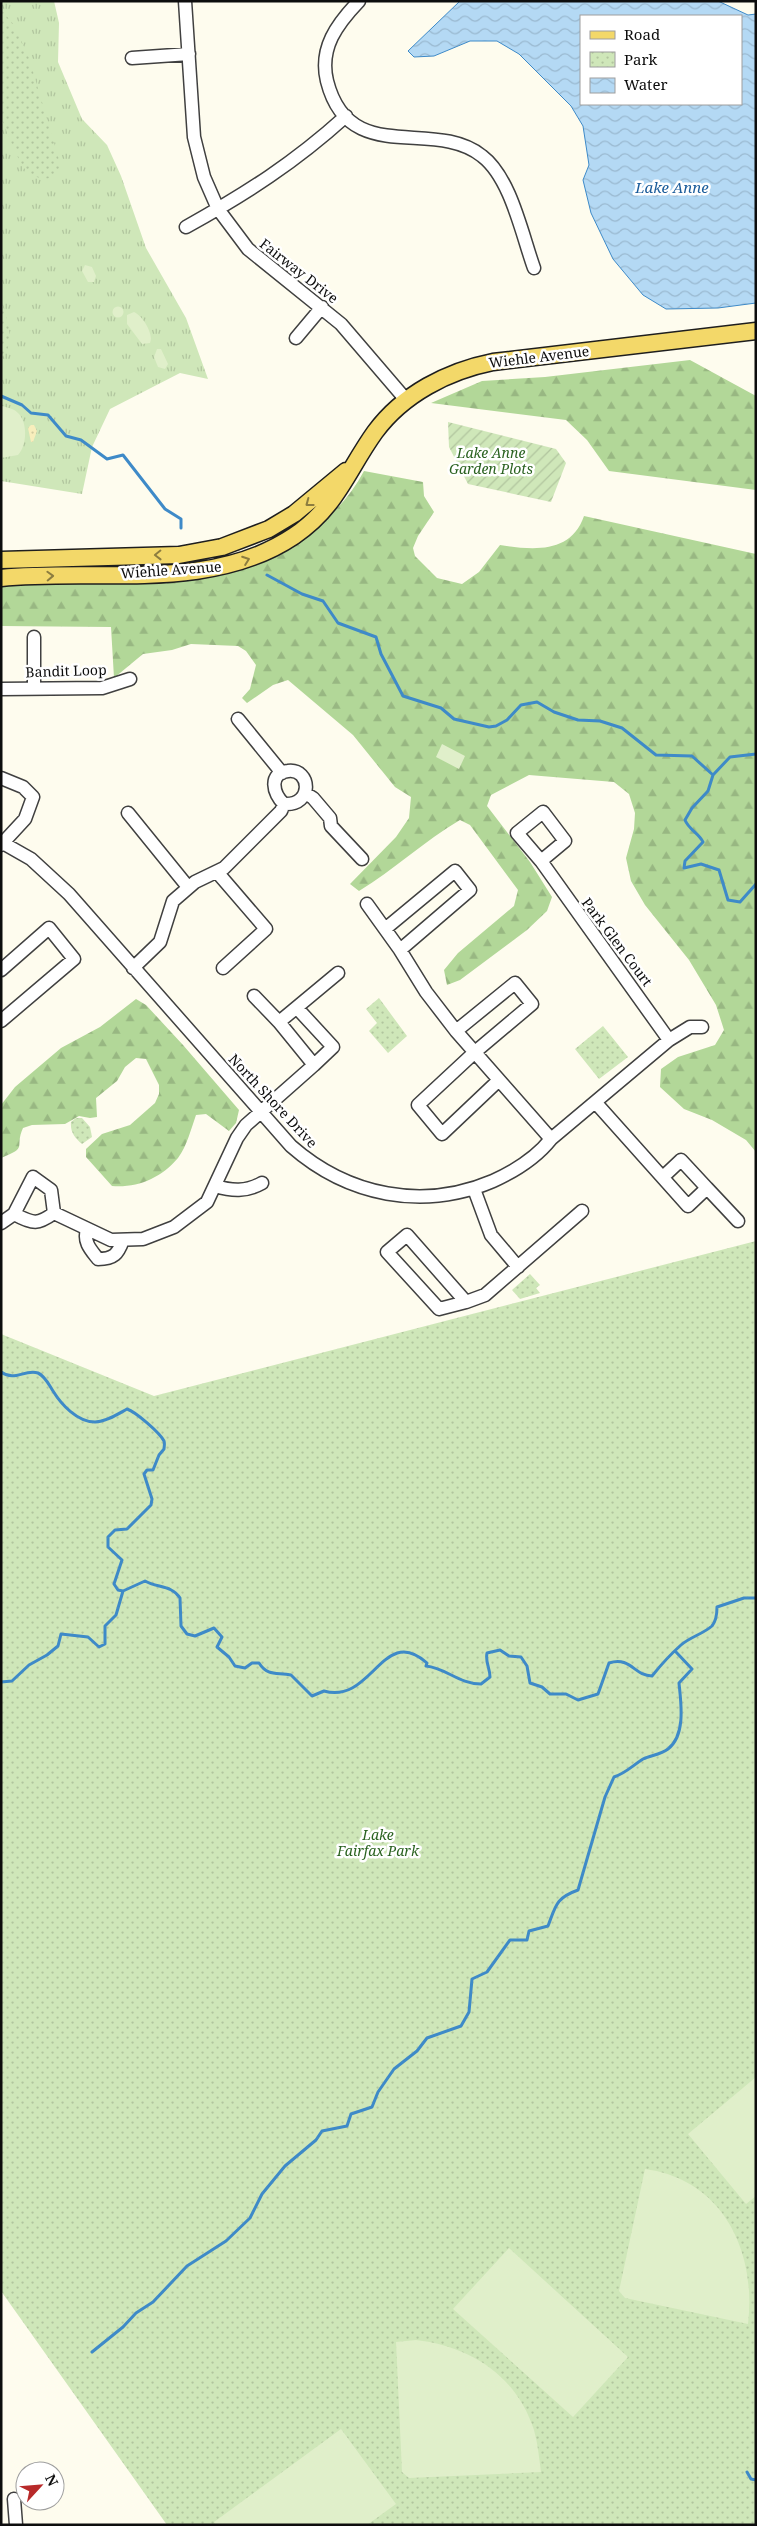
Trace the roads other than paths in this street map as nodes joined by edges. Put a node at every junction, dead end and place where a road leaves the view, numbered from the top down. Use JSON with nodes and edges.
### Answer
{"nodes":[{"id":1,"x":185,"y":1,"type":"edge"},
{"id":2,"x":359,"y":1,"type":"edge"},
{"id":3,"x":188,"y":54,"type":"junction"},
{"id":4,"x":132,"y":58,"type":"dead end"},
{"id":5,"x":346,"y":116,"type":"junction"},
{"id":6,"x":218,"y":209,"type":"junction"},
{"id":7,"x":186,"y":227,"type":"dead end"},
{"id":8,"x":534,"y":268,"type":"dead end"},
{"id":9,"x":322,"y":307,"type":"junction"},
{"id":10,"x":756,"y":331,"type":"edge"},
{"id":11,"x":296,"y":338,"type":"dead end"},
{"id":12,"x":407,"y":400,"type":"junction"},
{"id":13,"x":358,"y":460,"type":"junction"},
{"id":14,"x":1,"y":560,"type":"edge"},
{"id":15,"x":1,"y":578,"type":"edge"},
{"id":16,"x":34,"y":637,"type":"dead end"},
{"id":17,"x":130,"y":679,"type":"dead end"},
{"id":18,"x":34,"y":688,"type":"junction"},
{"id":19,"x":1,"y":689,"type":"edge"},
{"id":20,"x":238,"y":719,"type":"dead end"},
{"id":21,"x":282,"y":773,"type":"junction"},
{"id":22,"x":1,"y":778,"type":"edge"},
{"id":23,"x":305,"y":793,"type":"junction"},
{"id":24,"x":284,"y":804,"type":"junction"},
{"id":25,"x":128,"y":813,"type":"dead end"},
{"id":26,"x":2,"y":844,"type":"edge"},
{"id":27,"x":362,"y":859,"type":"dead end"},
{"id":28,"x":541,"y":861,"type":"dead end"},
{"id":29,"x":217,"y":872,"type":"junction"},
{"id":30,"x":188,"y":887,"type":"junction"},
{"id":31,"x":367,"y":904,"type":"dead end"},
{"id":32,"x":385,"y":929,"type":"junction"},
{"id":33,"x":400,"y":950,"type":"junction"},
{"id":34,"x":133,"y":968,"type":"junction"},
{"id":35,"x":223,"y":968,"type":"dead end"},
{"id":36,"x":1,"y":970,"type":"edge"},
{"id":37,"x":338,"y":973,"type":"dead end"},
{"id":38,"x":254,"y":996,"type":"dead end"},
{"id":39,"x":297,"y":1008,"type":"junction"},
{"id":40,"x":1,"y":1021,"type":"edge"},
{"id":41,"x":279,"y":1022,"type":"junction"},
{"id":42,"x":702,"y":1027,"type":"dead end"},
{"id":43,"x":456,"y":1031,"type":"junction"},
{"id":44,"x":669,"y":1040,"type":"junction"},
{"id":45,"x":475,"y":1052,"type":"junction"},
{"id":46,"x":314,"y":1065,"type":"junction"},
{"id":47,"x":499,"y":1080,"type":"junction"},
{"id":48,"x":596,"y":1103,"type":"junction"},
{"id":49,"x":261,"y":1114,"type":"junction"},
{"id":50,"x":551,"y":1139,"type":"junction"},
{"id":51,"x":664,"y":1176,"type":"junction"},
{"id":52,"x":262,"y":1183,"type":"dead end"},
{"id":53,"x":215,"y":1186,"type":"junction"},
{"id":54,"x":707,"y":1188,"type":"junction"},
{"id":55,"x":474,"y":1189,"type":"junction"},
{"id":56,"x":582,"y":1211,"type":"dead end"},
{"id":57,"x":54,"y":1212,"type":"junction"},
{"id":58,"x":14,"y":1214,"type":"junction"},
{"id":59,"x":738,"y":1222,"type":"dead end"},
{"id":60,"x":1,"y":1223,"type":"edge"},
{"id":61,"x":87,"y":1230,"type":"junction"},
{"id":62,"x":123,"y":1240,"type":"junction"},
{"id":63,"x":518,"y":1267,"type":"junction"},
{"id":64,"x":466,"y":1302,"type":"junction"},
{"id":65,"x":14,"y":2499,"type":"dead end"},
{"id":66,"x":16,"y":2525,"type":"edge"}],
"edges":[{"from":1,"to":3,"type":"street","name":"Fairway Drive"},
{"from":2,"to":5,"type":"street"},
{"from":3,"to":4,"type":"street"},
{"from":3,"to":6,"type":"street","name":"Fairway Drive"},
{"from":5,"to":6,"type":"street"},
{"from":5,"to":8,"type":"street"},
{"from":6,"to":7,"type":"street"},
{"from":6,"to":9,"type":"street","name":"Fairway Drive"},
{"from":9,"to":11,"type":"street"},
{"from":9,"to":12,"type":"street","name":"Fairway Drive"},
{"from":10,"to":12,"type":"main road","name":"Wiehle Avenue"},
{"from":12,"to":13,"type":"main road","name":"Wiehle Avenue"},
{"from":13,"to":14,"type":"main road","name":"Wiehle Avenue","one_way":true},
{"from":15,"to":13,"type":"main road","name":"Wiehle Avenue","one_way":true},
{"from":16,"to":18,"type":"street"},
{"from":17,"to":18,"type":"street","name":"Bandit Loop"},
{"from":18,"to":19,"type":"street","name":"Bandit Loop"},
{"from":20,"to":21,"type":"street"},
{"from":21,"to":23,"type":"street"},
{"from":21,"to":24,"type":"street"},
{"from":22,"to":26,"type":"street"},
{"from":23,"to":24,"type":"street"},
{"from":23,"to":27,"type":"street"},
{"from":24,"to":29,"type":"street"},
{"from":25,"to":30,"type":"street"},
{"from":26,"to":34,"type":"street","name":"North Shore Drive"},
{"from":28,"to":44,"type":"street","name":"Park Glen Court"},
{"from":29,"to":30,"type":"street"},
{"from":29,"to":35,"type":"street"},
{"from":30,"to":34,"type":"street"},
{"from":31,"to":32,"type":"street"},
{"from":32,"to":33,"type":"street"},
{"from":32,"to":33,"type":"street"},
{"from":33,"to":43,"type":"street"},
{"from":34,"to":49,"type":"street","name":"North Shore Drive"},
{"from":36,"to":40,"type":"street"},
{"from":37,"to":39,"type":"street"},
{"from":38,"to":41,"type":"street"},
{"from":39,"to":41,"type":"street"},
{"from":39,"to":46,"type":"street"},
{"from":41,"to":46,"type":"street"},
{"from":42,"to":44,"type":"street","name":"North Shore Drive"},
{"from":43,"to":45,"type":"street"},
{"from":43,"to":45,"type":"street"},
{"from":44,"to":48,"type":"street","name":"North Shore Drive"},
{"from":45,"to":47,"type":"street"},
{"from":45,"to":47,"type":"street"},
{"from":46,"to":49,"type":"street"},
{"from":47,"to":50,"type":"street"},
{"from":48,"to":50,"type":"street","name":"North Shore Drive"},
{"from":48,"to":51,"type":"street"},
{"from":49,"to":53,"type":"street"},
{"from":49,"to":55,"type":"street","name":"North Shore Drive"},
{"from":50,"to":55,"type":"street","name":"North Shore Drive"},
{"from":51,"to":54,"type":"street"},
{"from":51,"to":54,"type":"street"},
{"from":52,"to":53,"type":"street"},
{"from":53,"to":62,"type":"street"},
{"from":54,"to":59,"type":"street"},
{"from":55,"to":63,"type":"street"},
{"from":56,"to":63,"type":"street"},
{"from":57,"to":58,"type":"street"},
{"from":57,"to":58,"type":"street"},
{"from":57,"to":61,"type":"street"},
{"from":58,"to":60,"type":"street"},
{"from":61,"to":62,"type":"street"},
{"from":61,"to":62,"type":"street"},
{"from":63,"to":64,"type":"street"},
{"from":64,"to":64,"type":"street"},
{"from":65,"to":66,"type":"street"}]}
